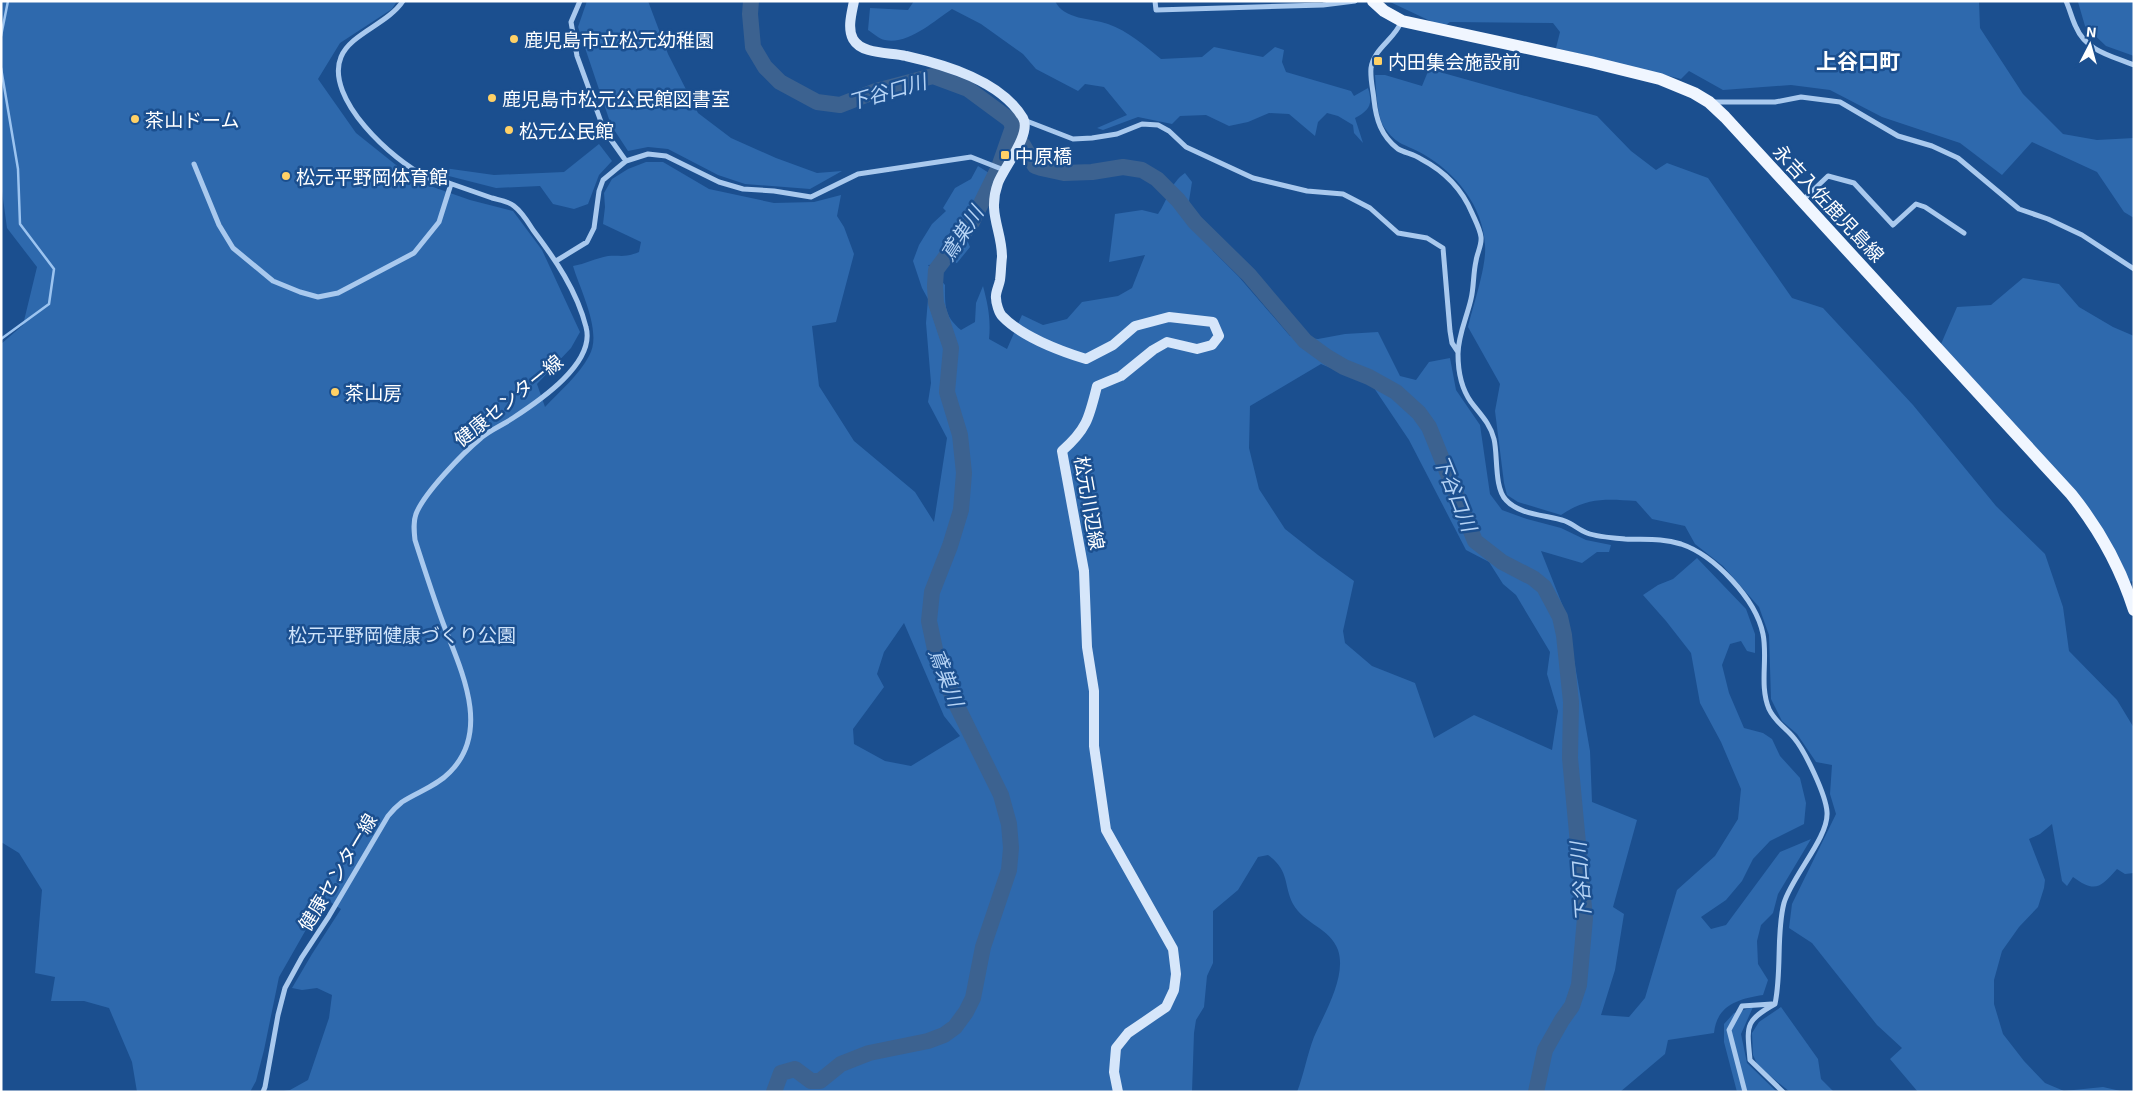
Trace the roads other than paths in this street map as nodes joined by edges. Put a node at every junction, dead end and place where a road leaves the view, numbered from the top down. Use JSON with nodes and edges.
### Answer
{"nodes":[{"id":1,"x":403,"y":1,"type":"edge"},
{"id":2,"x":580,"y":1,"type":"edge"},
{"id":3,"x":854,"y":1,"type":"edge"},
{"id":4,"x":1155,"y":1,"type":"edge"},
{"id":5,"x":1355,"y":1,"type":"edge"},
{"id":6,"x":1373,"y":1,"type":"edge"},
{"id":7,"x":2066,"y":1,"type":"edge"},
{"id":8,"x":1402,"y":21,"type":"junction"},
{"id":9,"x":2134,"y":65,"type":"edge"},
{"id":10,"x":1708,"y":102,"type":"junction"},
{"id":11,"x":1025,"y":124,"type":"junction"},
{"id":12,"x":626,"y":161,"type":"junction"},
{"id":13,"x":194,"y":164,"type":"dead end"},
{"id":14,"x":1003,"y":169,"type":"junction"},
{"id":15,"x":450,"y":184,"type":"junction"},
{"id":16,"x":1801,"y":201,"type":"junction"},
{"id":17,"x":1964,"y":233,"type":"dead end"},
{"id":18,"x":556,"y":261,"type":"junction"},
{"id":19,"x":2134,"y":268,"type":"edge"},
{"id":20,"x":1458,"y":353,"type":"junction"},
{"id":21,"x":2134,"y":610,"type":"edge"},
{"id":22,"x":1775,"y":1004,"type":"junction"},
{"id":23,"x":263,"y":1092,"type":"edge"},
{"id":24,"x":1118,"y":1092,"type":"edge"},
{"id":25,"x":1745,"y":1092,"type":"edge"},
{"id":26,"x":1783,"y":1092,"type":"edge"}],
"edges":[{"from":1,"to":15,"type":"street","name":"健康センター線"},
{"from":2,"to":12,"type":"street"},
{"from":3,"to":11,"type":"main road"},
{"from":4,"to":5,"type":"street"},
{"from":6,"to":8,"type":"main road","name":"永吉入佐鹿児島線"},
{"from":7,"to":9,"type":"street"},
{"from":8,"to":10,"type":"main road","name":"永吉入佐鹿児島線"},
{"from":8,"to":20,"type":"street"},
{"from":10,"to":16,"type":"main road","name":"永吉入佐鹿児島線"},
{"from":10,"to":19,"type":"street"},
{"from":11,"to":14,"type":"main road","name":"松元川辺線"},
{"from":11,"to":20,"type":"street"},
{"from":12,"to":14,"type":"street"},
{"from":12,"to":18,"type":"street"},
{"from":13,"to":15,"type":"street"},
{"from":14,"to":24,"type":"main road","name":"松元川辺線"},
{"from":15,"to":18,"type":"street","name":"健康センター線"},
{"from":16,"to":17,"type":"street"},
{"from":16,"to":21,"type":"main road","name":"永吉入佐鹿児島線"},
{"from":18,"to":23,"type":"street","name":"健康センター線"},
{"from":20,"to":22,"type":"street"},
{"from":22,"to":25,"type":"street"},
{"from":22,"to":26,"type":"street"}]}
